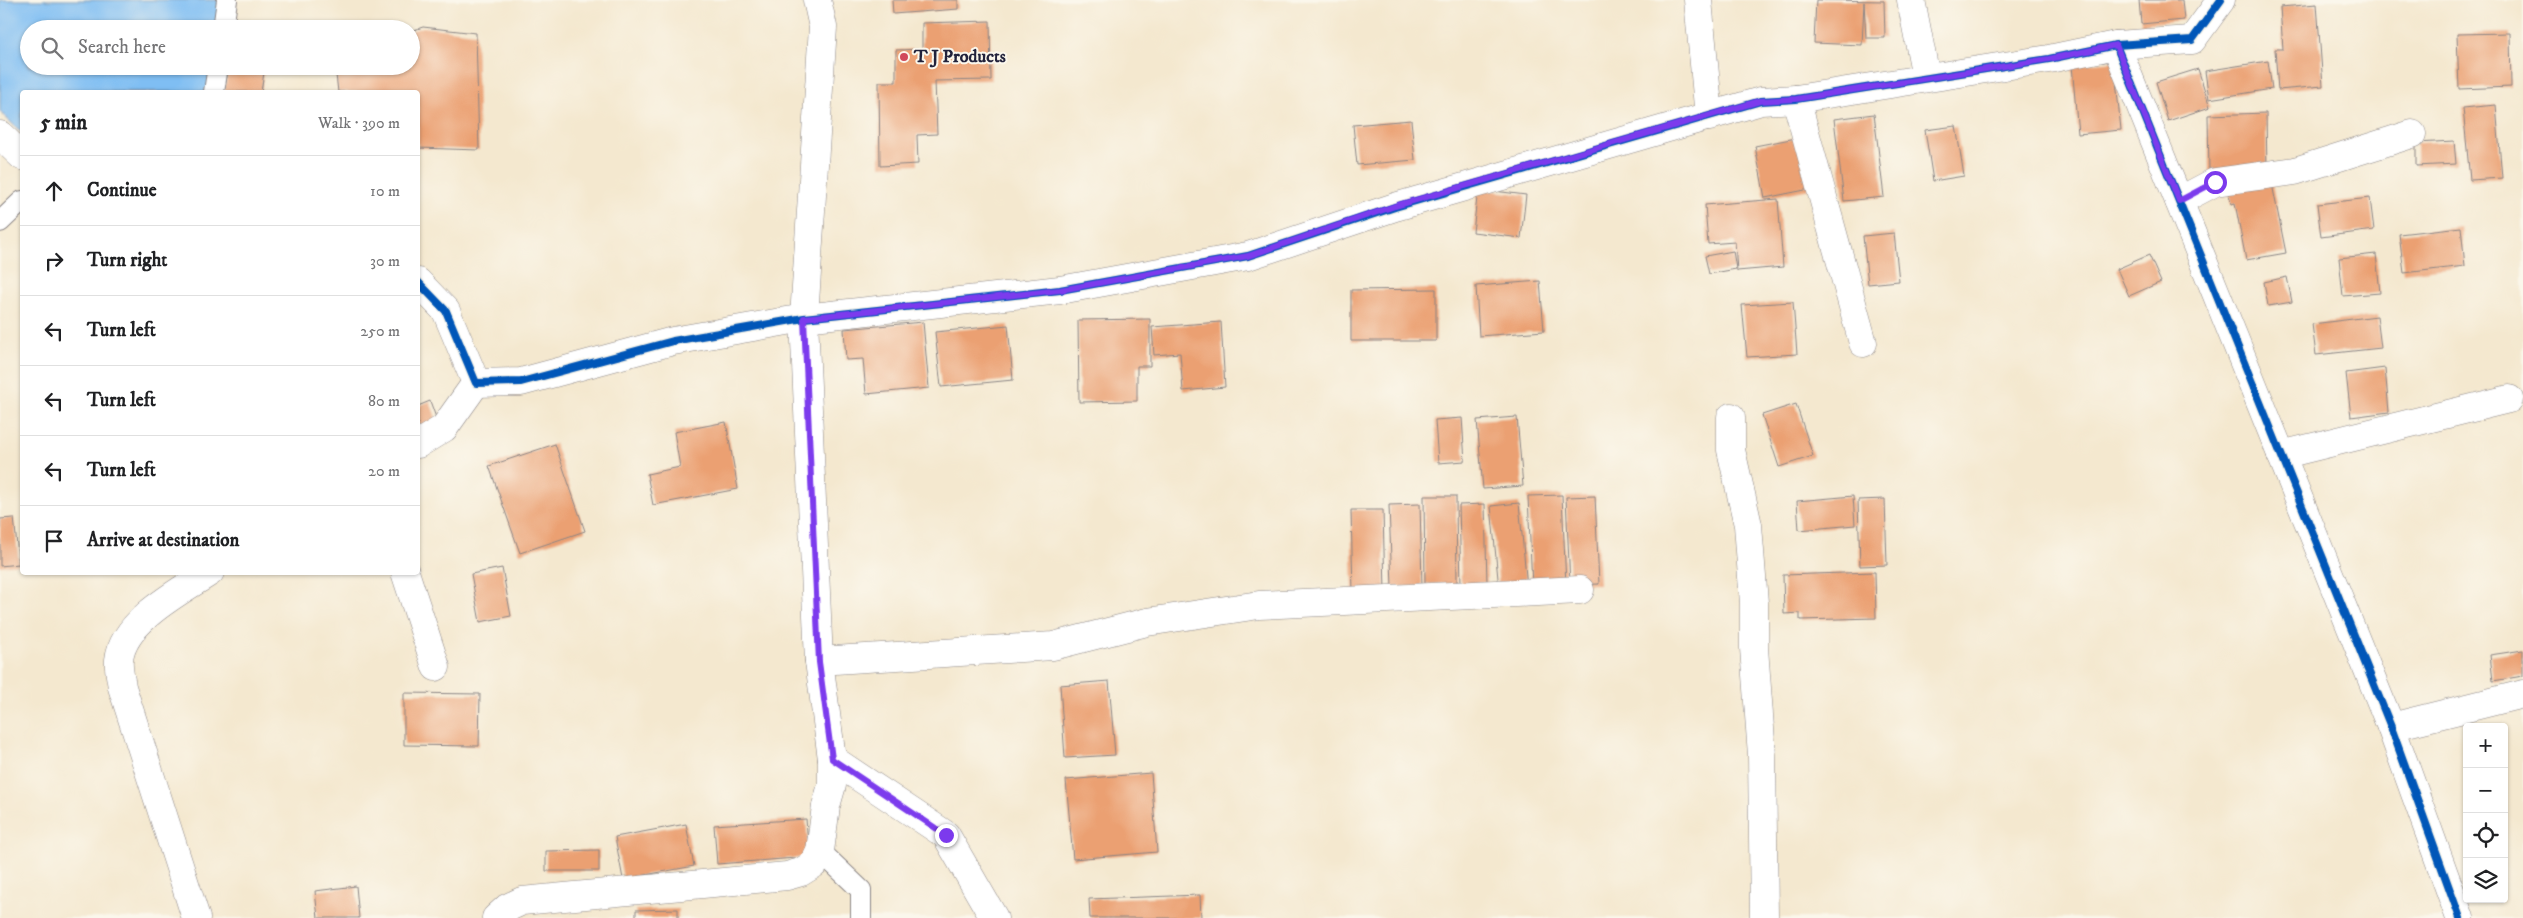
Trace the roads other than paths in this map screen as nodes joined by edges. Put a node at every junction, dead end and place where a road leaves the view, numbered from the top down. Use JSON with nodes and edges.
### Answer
{"nodes":[{"id":1,"x":228,"y":0,"type":"edge"},
{"id":2,"x":817,"y":0,"type":"edge"},
{"id":3,"x":1698,"y":0,"type":"edge"},
{"id":4,"x":1911,"y":0,"type":"edge"},
{"id":5,"x":2221,"y":0,"type":"edge"},
{"id":6,"x":225,"y":20,"type":"edge"},
{"id":7,"x":2116,"y":45,"type":"junction"},
{"id":8,"x":217,"y":75,"type":"edge"},
{"id":9,"x":1926,"y":77,"type":"junction"},
{"id":10,"x":214,"y":90,"type":"edge"},
{"id":11,"x":1796,"y":99,"type":"junction"},
{"id":12,"x":1710,"y":117,"type":"junction"},
{"id":13,"x":2412,"y":134,"type":"dead end"},
{"id":14,"x":0,"y":135,"type":"edge"},
{"id":15,"x":20,"y":154,"type":"edge"},
{"id":16,"x":2179,"y":201,"type":"junction"},
{"id":17,"x":20,"y":203,"type":"edge"},
{"id":18,"x":0,"y":222,"type":"edge"},
{"id":19,"x":420,"y":284,"type":"edge"},
{"id":20,"x":804,"y":318,"type":"junction"},
{"id":21,"x":1863,"y":343,"type":"dead end"},
{"id":22,"x":476,"y":383,"type":"junction"},
{"id":23,"x":2509,"y":399,"type":"dead end"},
{"id":24,"x":1731,"y":417,"type":"dead end"},
{"id":25,"x":420,"y":443,"type":"edge"},
{"id":26,"x":2281,"y":455,"type":"junction"},
{"id":27,"x":205,"y":575,"type":"edge"},
{"id":28,"x":406,"y":575,"type":"edge"},
{"id":29,"x":1580,"y":590,"type":"dead end"},
{"id":30,"x":819,"y":662,"type":"junction"},
{"id":31,"x":436,"y":667,"type":"dead end"},
{"id":32,"x":2523,"y":694,"type":"edge"},
{"id":33,"x":2391,"y":726,"type":"junction"},
{"id":34,"x":832,"y":759,"type":"junction"},
{"id":35,"x":820,"y":851,"type":"junction"},
{"id":36,"x":196,"y":918,"type":"edge"},
{"id":37,"x":496,"y":918,"type":"edge"},
{"id":38,"x":861,"y":918,"type":"edge"},
{"id":39,"x":994,"y":918,"type":"edge"},
{"id":40,"x":1764,"y":918,"type":"edge"},
{"id":41,"x":2460,"y":918,"type":"edge"}],
"edges":[{"from":1,"to":6,"type":"lane"},
{"from":2,"to":20,"type":"street"},
{"from":3,"to":12,"type":"street"},
{"from":4,"to":9,"type":"street"},
{"from":5,"to":7,"type":"street"},
{"from":7,"to":9,"type":"street"},
{"from":7,"to":16,"type":"street"},
{"from":8,"to":10,"type":"lane"},
{"from":9,"to":11,"type":"street"},
{"from":11,"to":12,"type":"street"},
{"from":11,"to":21,"type":"street"},
{"from":12,"to":20,"type":"street"},
{"from":13,"to":16,"type":"street"},
{"from":14,"to":15,"type":"street"},
{"from":16,"to":26,"type":"street"},
{"from":17,"to":18,"type":"lane"},
{"from":19,"to":22,"type":"street"},
{"from":20,"to":22,"type":"street"},
{"from":20,"to":30,"type":"street"},
{"from":22,"to":25,"type":"street"},
{"from":23,"to":26,"type":"street"},
{"from":24,"to":40,"type":"street"},
{"from":26,"to":33,"type":"street"},
{"from":27,"to":36,"type":"street"},
{"from":28,"to":31,"type":"street"},
{"from":29,"to":30,"type":"street"},
{"from":30,"to":34,"type":"street"},
{"from":32,"to":33,"type":"street"},
{"from":33,"to":41,"type":"street"},
{"from":34,"to":35,"type":"street"},
{"from":34,"to":39,"type":"street"},
{"from":35,"to":37,"type":"street"},
{"from":35,"to":38,"type":"lane"}]}
